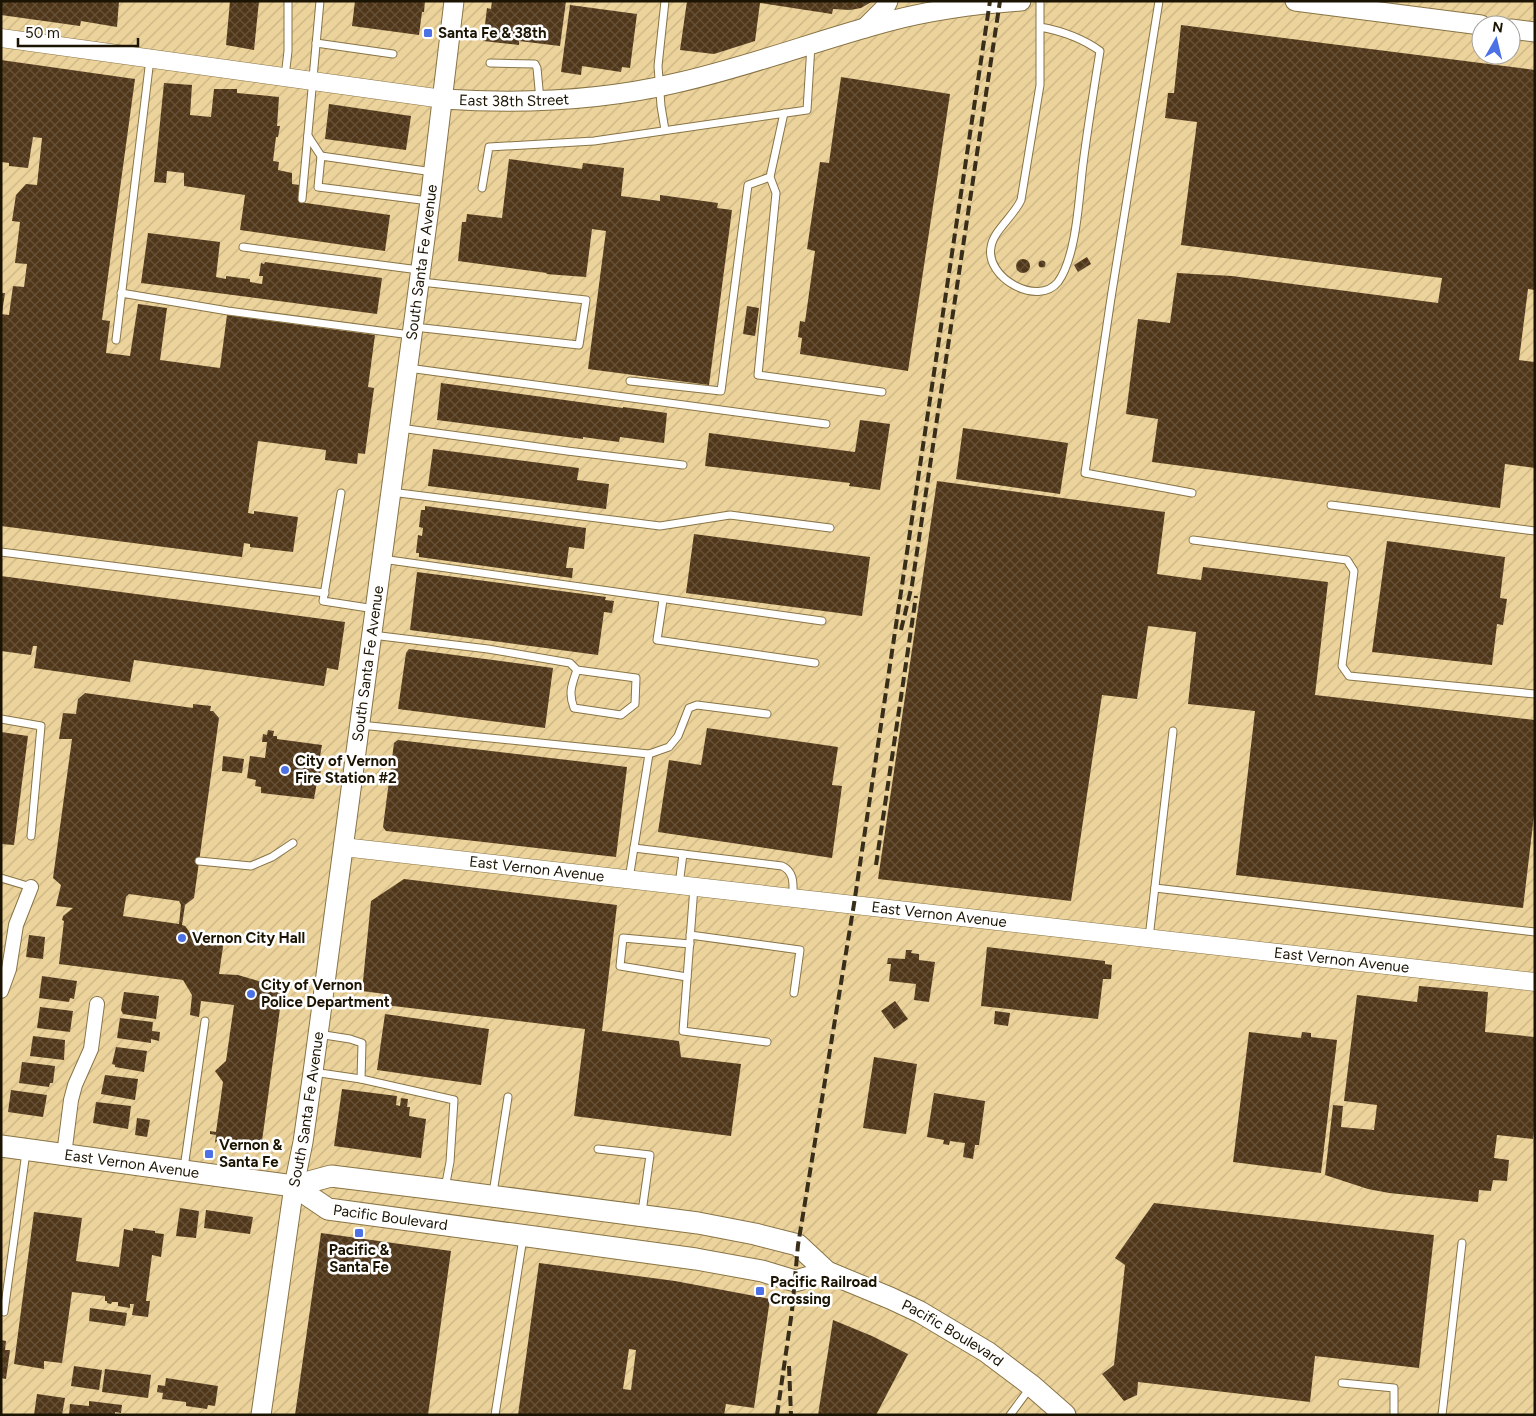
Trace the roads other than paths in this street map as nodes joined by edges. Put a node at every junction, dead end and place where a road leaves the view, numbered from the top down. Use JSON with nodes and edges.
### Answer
{"nodes":[{"id":1,"x":288,"y":1,"type":"edge"},
{"id":2,"x":320,"y":1,"type":"edge"},
{"id":3,"x":454,"y":1,"type":"edge"},
{"id":4,"x":665,"y":1,"type":"edge"},
{"id":5,"x":888,"y":1,"type":"edge"},
{"id":6,"x":1021,"y":1,"type":"edge"},
{"id":7,"x":1040,"y":1,"type":"edge"},
{"id":8,"x":1159,"y":1,"type":"edge"},
{"id":9,"x":1295,"y":1,"type":"edge"},
{"id":10,"x":1471,"y":24,"type":"edge"},
{"id":11,"x":1040,"y":27,"type":"junction"},
{"id":12,"x":864,"y":29,"type":"junction"},
{"id":13,"x":1521,"y":30,"type":"edge"},
{"id":14,"x":1535,"y":32,"type":"edge"},
{"id":15,"x":1,"y":38,"type":"edge"},
{"id":16,"x":316,"y":43,"type":"junction"},
{"id":17,"x":811,"y":45,"type":"junction"},
{"id":18,"x":393,"y":54,"type":"dead end"},
{"id":19,"x":150,"y":59,"type":"junction"},
{"id":20,"x":490,"y":63,"type":"dead end"},
{"id":21,"x":285,"y":77,"type":"junction"},
{"id":22,"x":312,"y":81,"type":"junction"},
{"id":23,"x":659,"y":87,"type":"junction"},
{"id":24,"x":443,"y":99,"type":"junction"},
{"id":25,"x":540,"y":100,"type":"junction"},
{"id":26,"x":784,"y":113,"type":"junction"},
{"id":27,"x":665,"y":130,"type":"junction"},
{"id":28,"x":308,"y":136,"type":"junction"},
{"id":29,"x":321,"y":156,"type":"junction"},
{"id":30,"x":434,"y":172,"type":"junction"},
{"id":31,"x":770,"y":177,"type":"junction"},
{"id":32,"x":482,"y":188,"type":"dead end"},
{"id":33,"x":302,"y":198,"type":"dead end"},
{"id":34,"x":430,"y":201,"type":"junction"},
{"id":35,"x":243,"y":247,"type":"dead end"},
{"id":36,"x":419,"y":276,"type":"junction"},
{"id":37,"x":121,"y":294,"type":"junction"},
{"id":38,"x":412,"y":331,"type":"junction"},
{"id":39,"x":116,"y":340,"type":"dead end"},
{"id":40,"x":408,"y":368,"type":"junction"},
{"id":41,"x":630,"y":381,"type":"dead end"},
{"id":42,"x":882,"y":392,"type":"dead end"},
{"id":43,"x":826,"y":424,"type":"dead end"},
{"id":44,"x":400,"y":428,"type":"junction"},
{"id":45,"x":683,"y":465,"type":"dead end"},
{"id":46,"x":391,"y":492,"type":"junction"},
{"id":47,"x":1192,"y":492,"type":"dead end"},
{"id":48,"x":341,"y":493,"type":"dead end"},
{"id":49,"x":1331,"y":505,"type":"dead end"},
{"id":50,"x":830,"y":528,"type":"dead end"},
{"id":51,"x":1535,"y":531,"type":"edge"},
{"id":52,"x":1193,"y":540,"type":"dead end"},
{"id":53,"x":1,"y":552,"type":"edge"},
{"id":54,"x":382,"y":559,"type":"junction"},
{"id":55,"x":325,"y":593,"type":"junction"},
{"id":56,"x":663,"y":600,"type":"junction"},
{"id":57,"x":375,"y":609,"type":"junction"},
{"id":58,"x":822,"y":622,"type":"dead end"},
{"id":59,"x":372,"y":635,"type":"junction"},
{"id":60,"x":815,"y":663,"type":"dead end"},
{"id":61,"x":577,"y":670,"type":"junction"},
{"id":62,"x":1535,"y":694,"type":"edge"},
{"id":63,"x":767,"y":714,"type":"dead end"},
{"id":64,"x":1,"y":719,"type":"edge"},
{"id":65,"x":360,"y":725,"type":"junction"},
{"id":66,"x":1173,"y":731,"type":"dead end"},
{"id":67,"x":649,"y":754,"type":"junction"},
{"id":68,"x":31,"y":836,"type":"dead end"},
{"id":69,"x":293,"y":843,"type":"dead end"},
{"id":70,"x":343,"y":847,"type":"junction"},
{"id":71,"x":634,"y":848,"type":"junction"},
{"id":72,"x":683,"y":854,"type":"junction"},
{"id":73,"x":199,"y":862,"type":"dead end"},
{"id":74,"x":1,"y":878,"type":"edge"},
{"id":75,"x":629,"y":879,"type":"junction"},
{"id":76,"x":686,"y":886,"type":"junction"},
{"id":77,"x":31,"y":887,"type":"joint"},
{"id":78,"x":1155,"y":888,"type":"junction"},
{"id":79,"x":793,"y":898,"type":"junction"},
{"id":80,"x":1535,"y":932,"type":"edge"},
{"id":81,"x":690,"y":935,"type":"junction"},
{"id":82,"x":1149,"y":938,"type":"junction"},
{"id":83,"x":690,"y":944,"type":"junction"},
{"id":84,"x":687,"y":977,"type":"junction"},
{"id":85,"x":1535,"y":982,"type":"edge"},
{"id":86,"x":1,"y":991,"type":"edge"},
{"id":87,"x":794,"y":993,"type":"dead end"},
{"id":88,"x":97,"y":1004,"type":"dead end"},
{"id":89,"x":205,"y":1021,"type":"dead end"},
{"id":90,"x":318,"y":1034,"type":"junction"},
{"id":91,"x":768,"y":1042,"type":"dead end"},
{"id":92,"x":313,"y":1072,"type":"junction"},
{"id":93,"x":361,"y":1079,"type":"junction"},
{"id":94,"x":508,"y":1097,"type":"dead end"},
{"id":95,"x":1,"y":1146,"type":"edge"},
{"id":96,"x":26,"y":1149,"type":"junction"},
{"id":97,"x":598,"y":1149,"type":"dead end"},
{"id":98,"x":64,"y":1154,"type":"junction"},
{"id":99,"x":183,"y":1171,"type":"junction"},
{"id":100,"x":294,"y":1186,"type":"junction"},
{"id":101,"x":445,"y":1190,"type":"junction"},
{"id":102,"x":492,"y":1196,"type":"junction"},
{"id":103,"x":641,"y":1215,"type":"junction"},
{"id":104,"x":523,"y":1236,"type":"junction"},
{"id":105,"x":1462,"y":1243,"type":"dead end"},
{"id":106,"x":827,"y":1272,"type":"junction"},
{"id":107,"x":4,"y":1312,"type":"dead end"},
{"id":108,"x":1342,"y":1383,"type":"dead end"},
{"id":109,"x":1032,"y":1386,"type":"junction"},
{"id":110,"x":261,"y":1415,"type":"edge"},
{"id":111,"x":496,"y":1415,"type":"edge"},
{"id":112,"x":1010,"y":1415,"type":"edge"},
{"id":113,"x":1065,"y":1415,"type":"edge"},
{"id":114,"x":1394,"y":1415,"type":"edge"},
{"id":115,"x":1442,"y":1415,"type":"edge"}],
"edges":[{"from":1,"to":21,"type":"lane"},
{"from":2,"to":16,"type":"lane"},
{"from":3,"to":24,"type":"main road","name":"South Santa Fe Avenue"},
{"from":4,"to":23,"type":"lane"},
{"from":5,"to":12,"type":"main road"},
{"from":6,"to":12,"type":"main road","name":"East 38th Street"},
{"from":7,"to":11,"type":"lane"},
{"from":8,"to":47,"type":"lane"},
{"from":9,"to":10,"type":"main road"},
{"from":11,"to":11,"type":"lane"},
{"from":12,"to":17,"type":"main road","name":"East 38th Street"},
{"from":13,"to":14,"type":"main road"},
{"from":15,"to":19,"type":"street","name":"East 38th Street"},
{"from":16,"to":18,"type":"lane"},
{"from":16,"to":22,"type":"lane"},
{"from":17,"to":23,"type":"main road","name":"East 38th Street"},
{"from":17,"to":26,"type":"lane"},
{"from":19,"to":21,"type":"street","name":"East 38th Street"},
{"from":19,"to":37,"type":"lane"},
{"from":20,"to":25,"type":"lane"},
{"from":21,"to":22,"type":"street","name":"East 38th Street"},
{"from":22,"to":24,"type":"street","name":"East 38th Street"},
{"from":22,"to":28,"type":"lane"},
{"from":23,"to":25,"type":"main road","name":"East 38th Street"},
{"from":23,"to":27,"type":"lane"},
{"from":24,"to":25,"type":"main road","name":"East 38th Street"},
{"from":24,"to":30,"type":"main road","name":"South Santa Fe Avenue"},
{"from":26,"to":27,"type":"lane"},
{"from":26,"to":31,"type":"lane"},
{"from":27,"to":32,"type":"lane"},
{"from":28,"to":29,"type":"lane"},
{"from":28,"to":33,"type":"lane"},
{"from":29,"to":30,"type":"lane"},
{"from":29,"to":34,"type":"lane"},
{"from":30,"to":34,"type":"main road","name":"South Santa Fe Avenue"},
{"from":31,"to":41,"type":"lane"},
{"from":31,"to":42,"type":"lane"},
{"from":34,"to":36,"type":"main road","name":"South Santa Fe Avenue"},
{"from":35,"to":36,"type":"lane"},
{"from":36,"to":38,"type":"main road","name":"South Santa Fe Avenue"},
{"from":36,"to":38,"type":"lane"},
{"from":37,"to":38,"type":"lane"},
{"from":37,"to":39,"type":"lane"},
{"from":38,"to":40,"type":"main road","name":"South Santa Fe Avenue"},
{"from":40,"to":43,"type":"lane"},
{"from":40,"to":44,"type":"main road","name":"South Santa Fe Avenue"},
{"from":44,"to":45,"type":"lane"},
{"from":44,"to":46,"type":"main road","name":"South Santa Fe Avenue"},
{"from":46,"to":50,"type":"lane"},
{"from":46,"to":54,"type":"main road","name":"South Santa Fe Avenue"},
{"from":48,"to":55,"type":"lane"},
{"from":49,"to":51,"type":"lane"},
{"from":52,"to":62,"type":"lane"},
{"from":53,"to":55,"type":"lane"},
{"from":54,"to":56,"type":"lane"},
{"from":54,"to":57,"type":"main road","name":"South Santa Fe Avenue"},
{"from":55,"to":57,"type":"lane"},
{"from":56,"to":58,"type":"lane"},
{"from":56,"to":60,"type":"lane"},
{"from":57,"to":59,"type":"main road","name":"South Santa Fe Avenue"},
{"from":59,"to":61,"type":"lane"},
{"from":59,"to":65,"type":"main road","name":"South Santa Fe Avenue"},
{"from":61,"to":61,"type":"lane"},
{"from":63,"to":67,"type":"lane"},
{"from":64,"to":68,"type":"lane"},
{"from":65,"to":67,"type":"lane"},
{"from":65,"to":70,"type":"main road","name":"South Santa Fe Avenue"},
{"from":66,"to":78,"type":"lane"},
{"from":67,"to":71,"type":"lane"},
{"from":69,"to":73,"type":"lane"},
{"from":70,"to":75,"type":"street","name":"East Vernon Avenue"},
{"from":70,"to":90,"type":"main road","name":"South Santa Fe Avenue"},
{"from":71,"to":72,"type":"lane"},
{"from":71,"to":75,"type":"lane"},
{"from":72,"to":76,"type":"lane"},
{"from":72,"to":79,"type":"lane"},
{"from":74,"to":77,"type":"lane"},
{"from":75,"to":76,"type":"street","name":"East Vernon Avenue"},
{"from":76,"to":79,"type":"street","name":"East Vernon Avenue"},
{"from":76,"to":81,"type":"lane"},
{"from":77,"to":86,"type":"street"},
{"from":78,"to":80,"type":"lane"},
{"from":78,"to":82,"type":"lane"},
{"from":79,"to":82,"type":"street","name":"East Vernon Avenue"},
{"from":81,"to":83,"type":"lane"},
{"from":81,"to":87,"type":"lane"},
{"from":82,"to":85,"type":"street","name":"East Vernon Avenue"},
{"from":83,"to":84,"type":"lane"},
{"from":83,"to":84,"type":"lane"},
{"from":84,"to":91,"type":"lane"},
{"from":88,"to":98,"type":"street"},
{"from":89,"to":99,"type":"lane"},
{"from":90,"to":92,"type":"main road","name":"South Santa Fe Avenue"},
{"from":90,"to":93,"type":"lane"},
{"from":92,"to":93,"type":"lane"},
{"from":92,"to":100,"type":"main road","name":"South Santa Fe Avenue"},
{"from":93,"to":101,"type":"lane"},
{"from":94,"to":102,"type":"lane"},
{"from":95,"to":96,"type":"main road","name":"East Vernon Avenue"},
{"from":96,"to":98,"type":"main road","name":"East Vernon Avenue"},
{"from":96,"to":107,"type":"lane"},
{"from":97,"to":103,"type":"lane"},
{"from":98,"to":99,"type":"main road","name":"East Vernon Avenue"},
{"from":99,"to":100,"type":"main road","name":"East Vernon Avenue"},
{"from":100,"to":101,"type":"main road","name":"Pacific Boulevard"},
{"from":100,"to":104,"type":"main road","name":"Pacific Boulevard"},
{"from":100,"to":110,"type":"main road","name":"South Santa Fe Avenue"},
{"from":101,"to":102,"type":"main road","name":"Pacific Boulevard"},
{"from":102,"to":103,"type":"main road","name":"Pacific Boulevard"},
{"from":103,"to":106,"type":"main road","name":"Pacific Boulevard"},
{"from":104,"to":106,"type":"main road","name":"Pacific Boulevard"},
{"from":104,"to":111,"type":"lane"},
{"from":105,"to":115,"type":"lane"},
{"from":106,"to":109,"type":"main road","name":"Pacific Boulevard"},
{"from":108,"to":114,"type":"lane"},
{"from":109,"to":112,"type":"lane"},
{"from":109,"to":113,"type":"main road","name":"Pacific Boulevard"}]}
